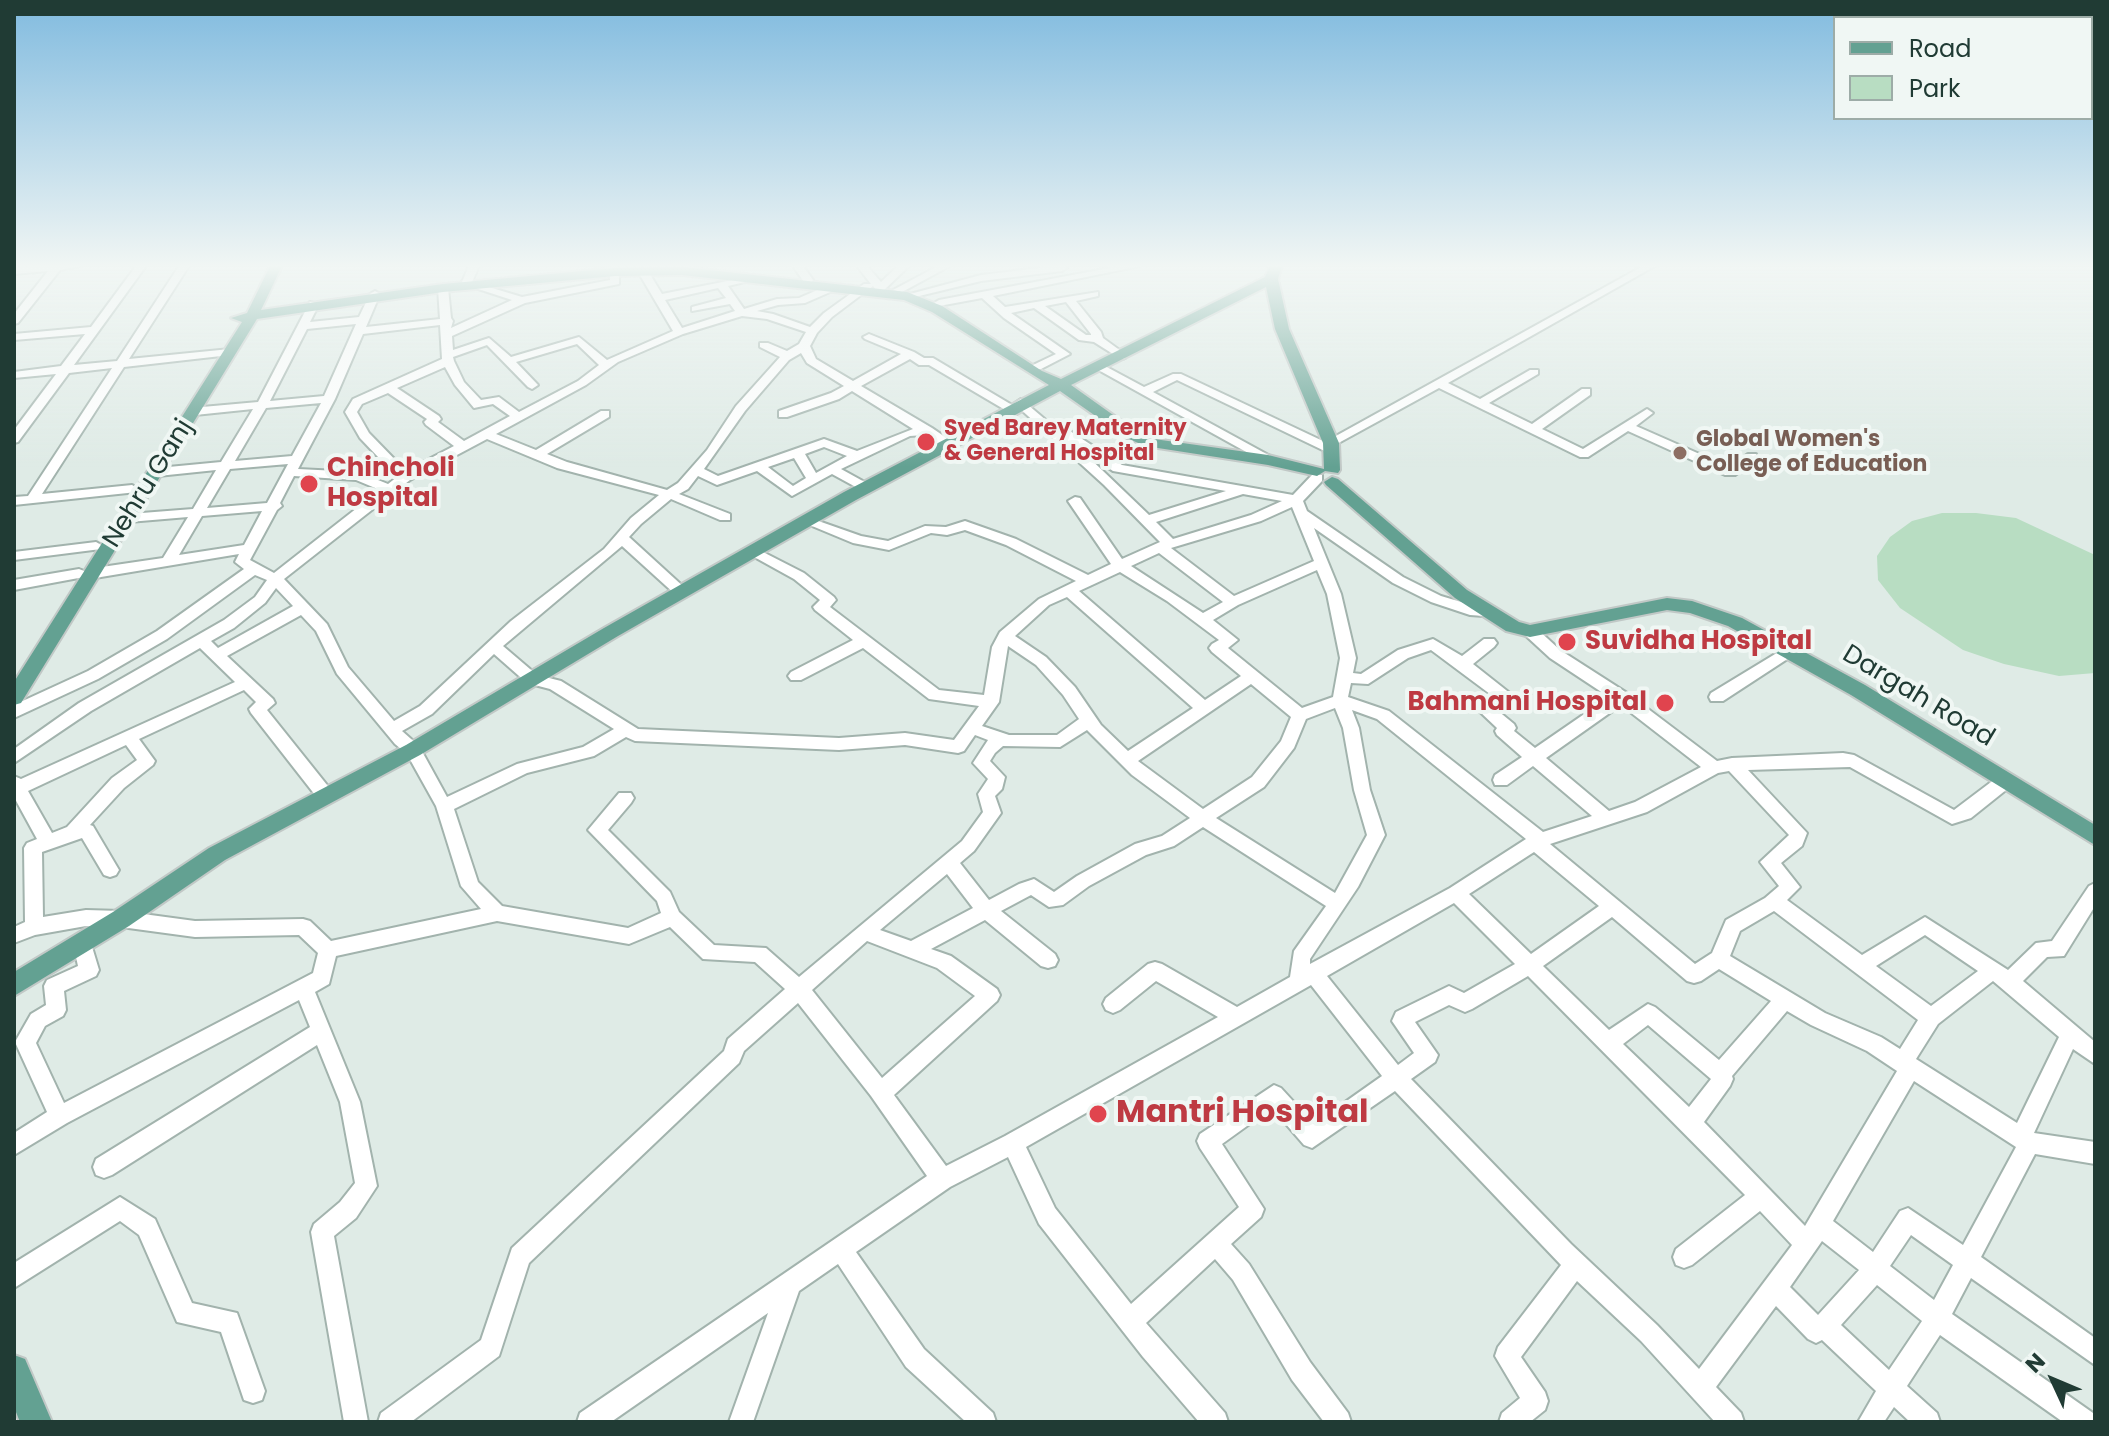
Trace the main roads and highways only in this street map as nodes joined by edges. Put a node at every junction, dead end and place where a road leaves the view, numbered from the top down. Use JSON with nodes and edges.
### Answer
{"nodes":[{"id":1,"x":235,"y":333,"type":"edge"},
{"id":2,"x":972,"y":333,"type":"edge"},
{"id":3,"x":984,"y":333,"type":"edge"},
{"id":4,"x":1163,"y":333,"type":"edge"},
{"id":5,"x":1284,"y":333,"type":"edge"},
{"id":6,"x":223,"y":352,"type":"junction"},
{"id":7,"x":1049,"y":376,"type":"junction"},
{"id":8,"x":1327,"y":475,"type":"junction"},
{"id":9,"x":87,"y":573,"type":"junction"},
{"id":10,"x":14,"y":678,"type":"edge"},
{"id":11,"x":14,"y":698,"type":"edge"},
{"id":12,"x":2091,"y":826,"type":"edge"},
{"id":13,"x":14,"y":985,"type":"edge"},
{"id":14,"x":14,"y":1370,"type":"edge"},
{"id":15,"x":36,"y":1422,"type":"edge"}],
"edges":[{"from":1,"to":6,"type":"main road","name":"Nehru Ganj"},
{"from":2,"to":7,"type":"main road"},
{"from":3,"to":7,"type":"main road"},
{"from":4,"to":7,"type":"main road"},
{"from":5,"to":8,"type":"main road"},
{"from":6,"to":9,"type":"main road","name":"Nehru Ganj"},
{"from":6,"to":9,"type":"main road","name":"Nehru Ganj"},
{"from":7,"to":8,"type":"main road"},
{"from":7,"to":13,"type":"main road"},
{"from":8,"to":12,"type":"main road","name":"Dargah Road"},
{"from":8,"to":12,"type":"main road","name":"Dargah Road"},
{"from":9,"to":10,"type":"main road","name":"Nehru Ganj"},
{"from":9,"to":11,"type":"main road","name":"Nehru Ganj"},
{"from":14,"to":15,"type":"main road"}]}
